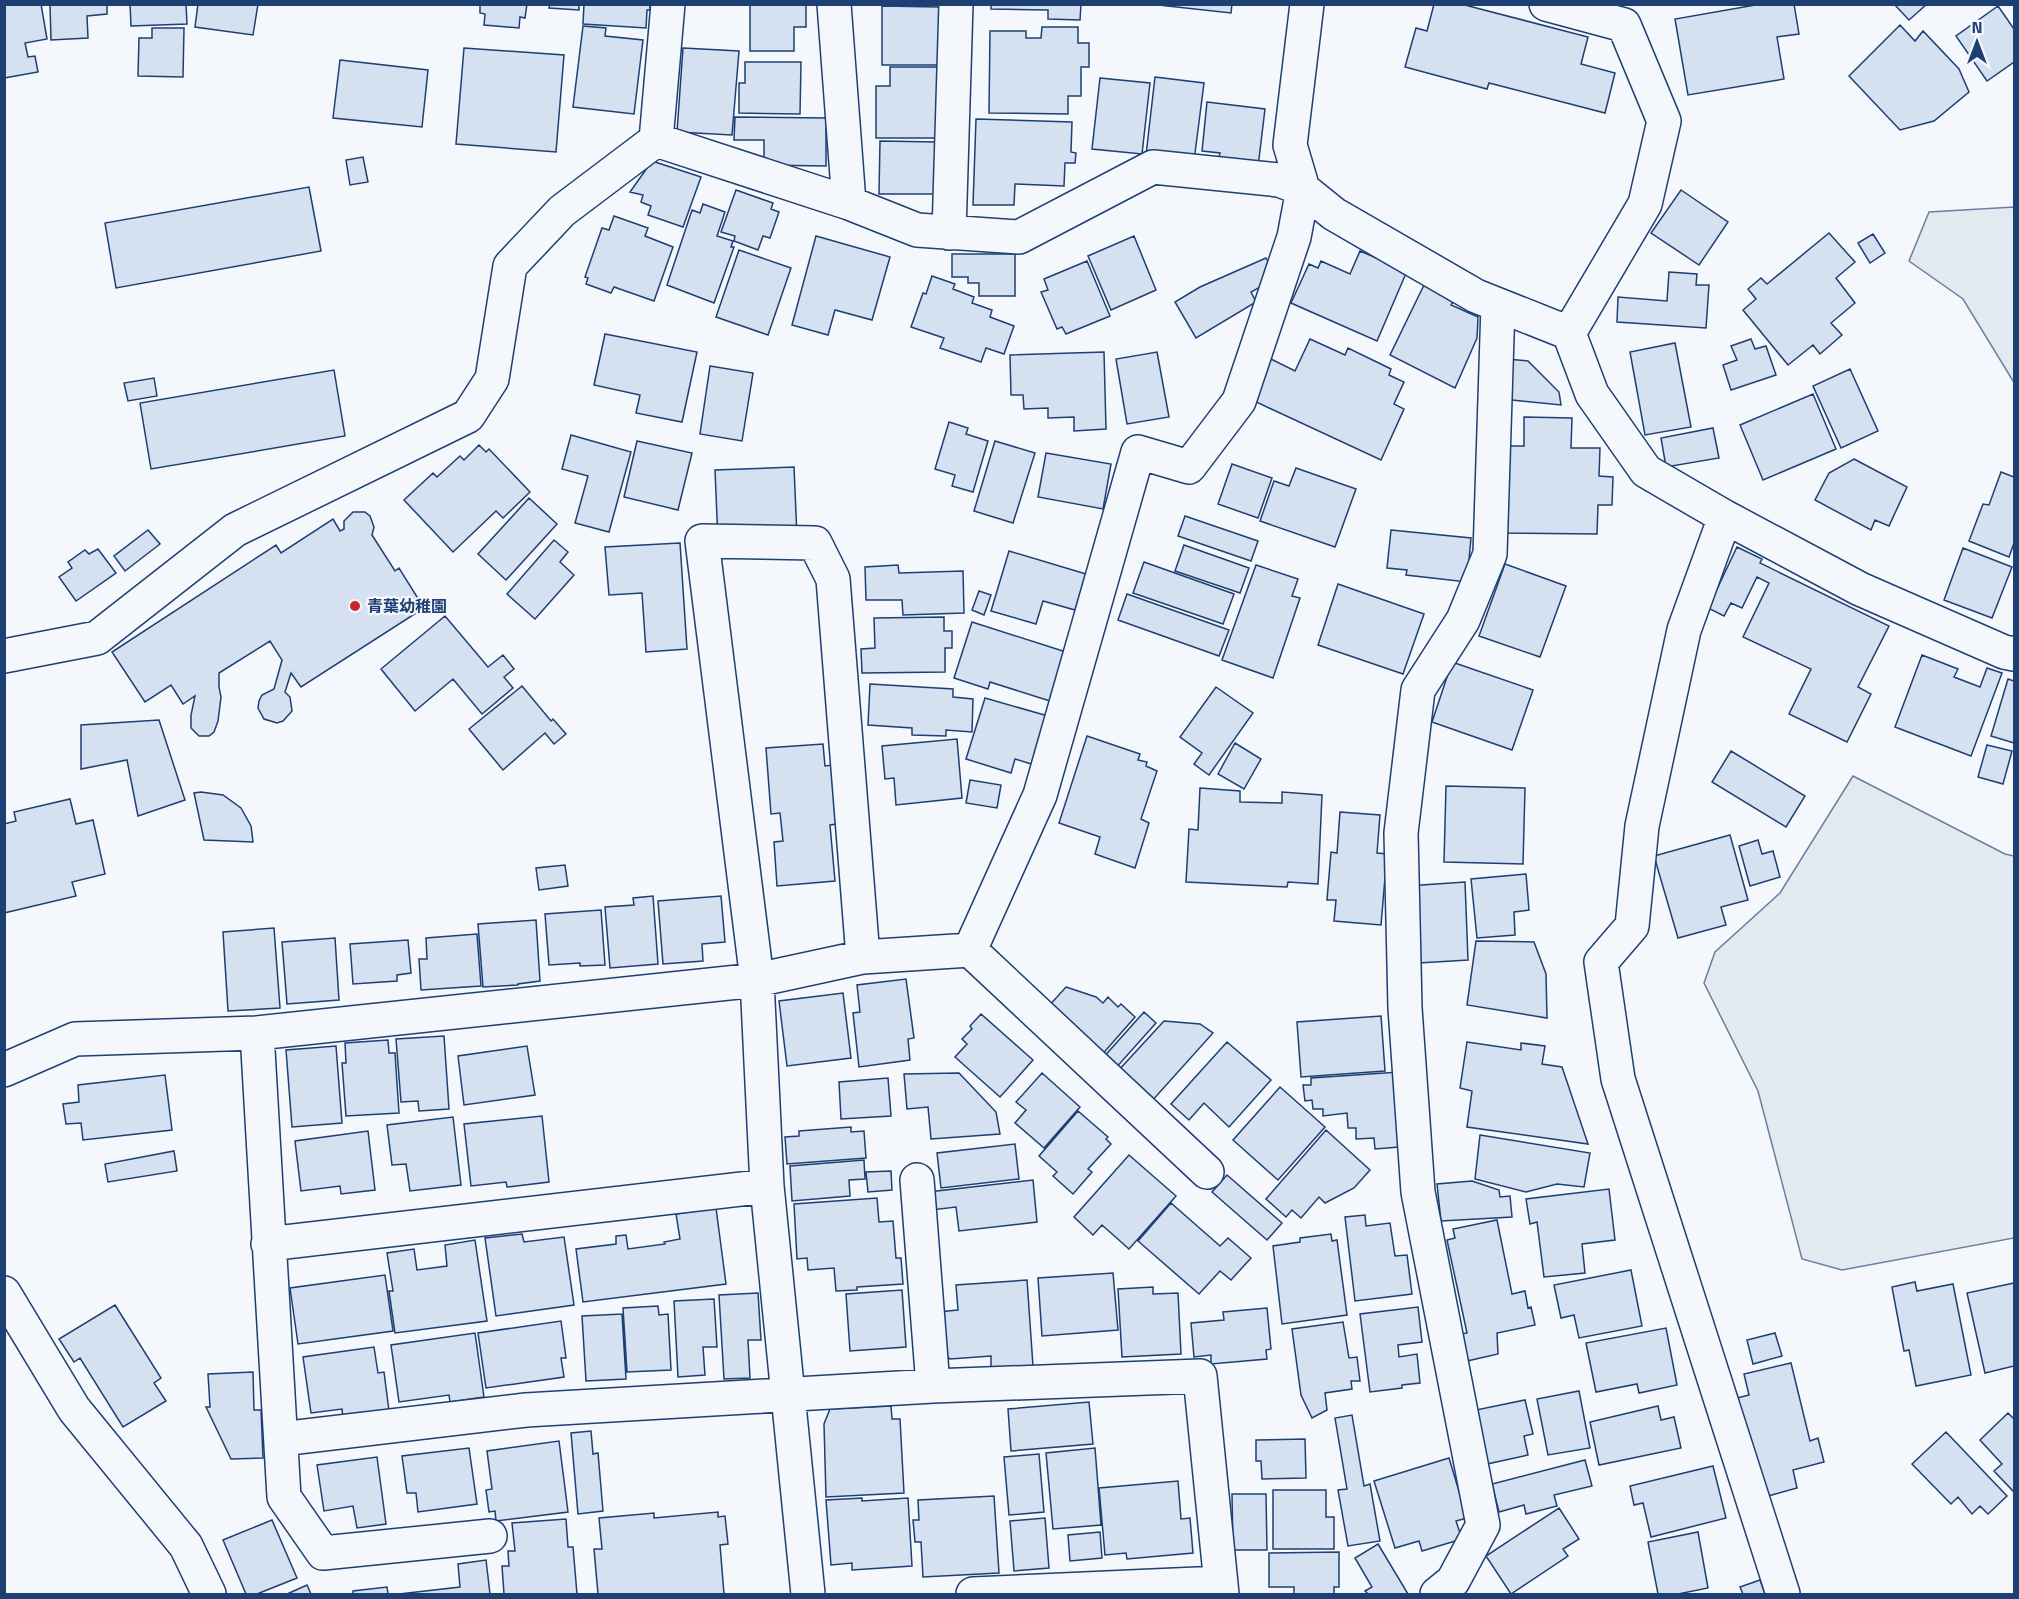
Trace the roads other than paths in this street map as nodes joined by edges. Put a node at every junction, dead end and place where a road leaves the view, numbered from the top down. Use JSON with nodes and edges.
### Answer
{"nodes":[{"id":1,"x":668,"y":4,"type":"edge"},
{"id":2,"x":834,"y":4,"type":"edge"},
{"id":3,"x":956,"y":4,"type":"edge"},
{"id":4,"x":1307,"y":4,"type":"edge"},
{"id":5,"x":1546,"y":4,"type":"edge"},
{"id":6,"x":1628,"y":15,"type":"edge"},
{"id":7,"x":656,"y":140,"type":"junction"},
{"id":8,"x":1304,"y":189,"type":"junction"},
{"id":9,"x":849,"y":203,"type":"junction"},
{"id":10,"x":949,"y":233,"type":"junction"},
{"id":11,"x":1498,"y":305,"type":"junction"},
{"id":12,"x":1569,"y":333,"type":"junction"},
{"id":13,"x":1725,"y":517,"type":"junction"},
{"id":14,"x":2014,"y":654,"type":"edge"},
{"id":15,"x":4,"y":656,"type":"edge"},
{"id":16,"x":970,"y":950,"type":"junction"},
{"id":17,"x":863,"y":957,"type":"junction"},
{"id":18,"x":757,"y":980,"type":"junction"},
{"id":19,"x":257,"y":1033,"type":"junction"},
{"id":20,"x":4,"y":1070,"type":"edge"},
{"id":21,"x":1207,"y":1172,"type":"dead end"},
{"id":22,"x":917,"y":1180,"type":"dead end"},
{"id":23,"x":766,"y":1186,"type":"junction"},
{"id":24,"x":268,"y":1244,"type":"junction"},
{"id":25,"x":4,"y":1293,"type":"edge"},
{"id":26,"x":933,"y":1386,"type":"junction"},
{"id":27,"x":788,"y":1395,"type":"junction"},
{"id":28,"x":280,"y":1439,"type":"junction"},
{"id":29,"x":490,"y":1536,"type":"dead end"},
{"id":30,"x":1221,"y":1589,"type":"edge"},
{"id":31,"x":1450,"y":1590,"type":"edge"},
{"id":32,"x":209,"y":1594,"type":"edge"},
{"id":33,"x":808,"y":1594,"type":"edge"},
{"id":34,"x":973,"y":1594,"type":"edge"},
{"id":35,"x":1783,"y":1594,"type":"edge"}],
"edges":[{"from":1,"to":7,"type":"street"},
{"from":2,"to":9,"type":"street"},
{"from":3,"to":10,"type":"street"},
{"from":4,"to":8,"type":"street"},
{"from":5,"to":6,"type":"street"},
{"from":6,"to":12,"type":"street"},
{"from":7,"to":9,"type":"street"},
{"from":7,"to":15,"type":"street"},
{"from":8,"to":10,"type":"street"},
{"from":8,"to":11,"type":"street"},
{"from":8,"to":16,"type":"street"},
{"from":9,"to":10,"type":"street"},
{"from":11,"to":12,"type":"street"},
{"from":11,"to":31,"type":"street"},
{"from":12,"to":13,"type":"street"},
{"from":13,"to":14,"type":"street"},
{"from":13,"to":35,"type":"street"},
{"from":16,"to":17,"type":"street"},
{"from":16,"to":21,"type":"street"},
{"from":17,"to":18,"type":"street"},
{"from":17,"to":18,"type":"street"},
{"from":18,"to":19,"type":"street"},
{"from":18,"to":23,"type":"street"},
{"from":19,"to":20,"type":"street"},
{"from":19,"to":24,"type":"street"},
{"from":22,"to":26,"type":"street"},
{"from":23,"to":24,"type":"street"},
{"from":23,"to":27,"type":"street"},
{"from":24,"to":28,"type":"street"},
{"from":25,"to":32,"type":"street"},
{"from":26,"to":27,"type":"street"},
{"from":26,"to":30,"type":"street"},
{"from":27,"to":28,"type":"street"},
{"from":27,"to":33,"type":"street"},
{"from":28,"to":29,"type":"street"},
{"from":30,"to":34,"type":"street"}]}
